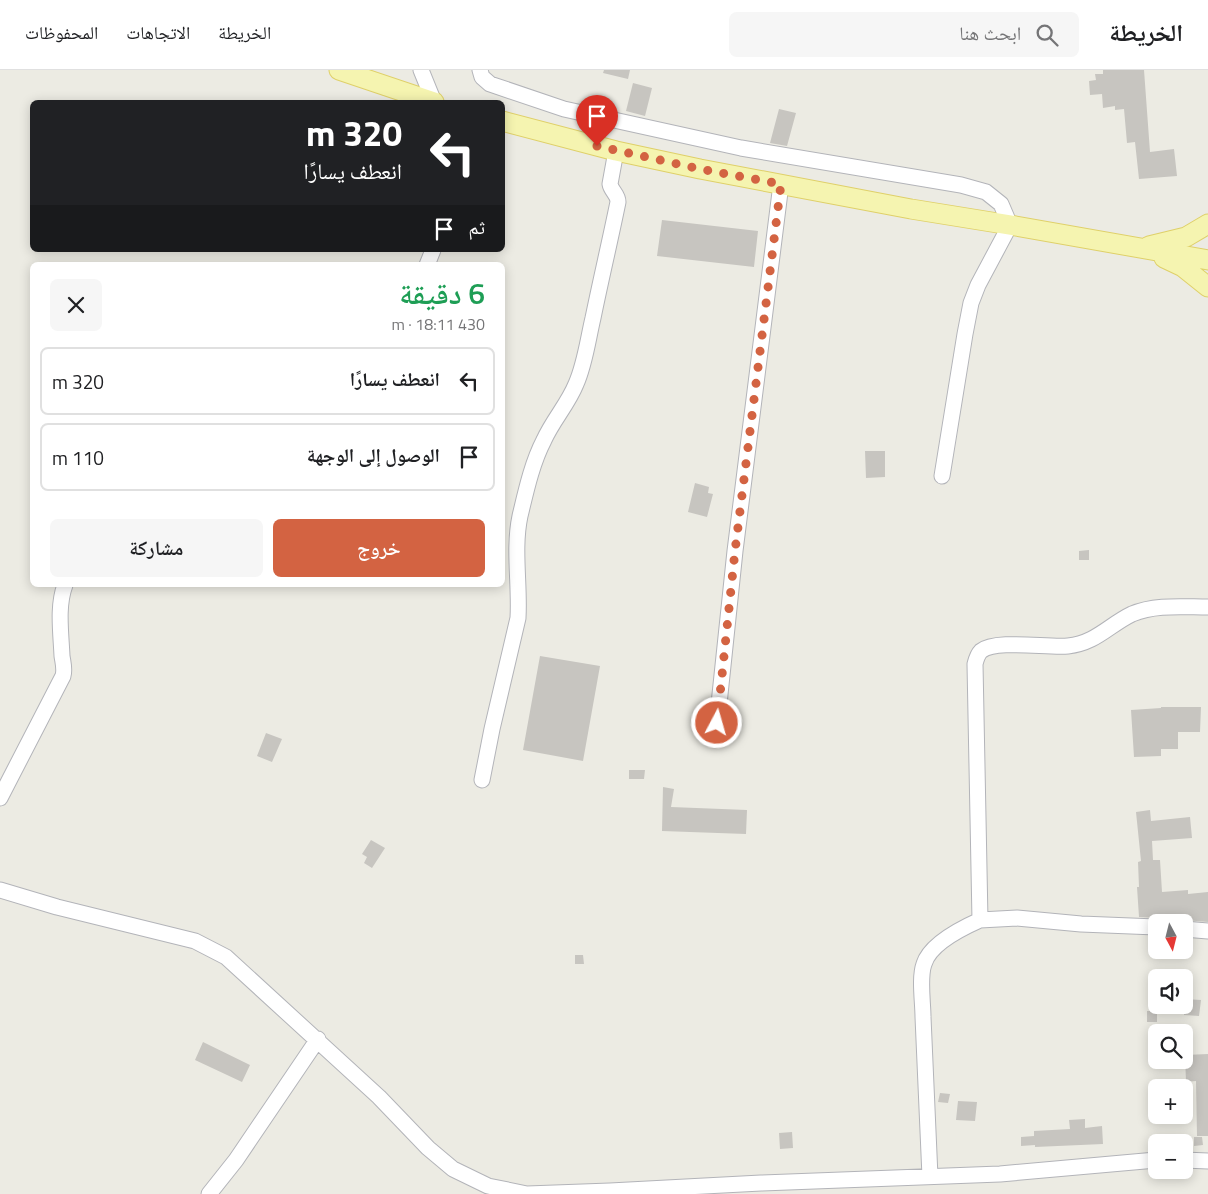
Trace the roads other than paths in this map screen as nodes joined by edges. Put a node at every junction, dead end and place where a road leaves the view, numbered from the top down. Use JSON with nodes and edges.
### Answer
{"nodes":[{"id":1,"x":339,"y":70,"type":"edge"},
{"id":2,"x":421,"y":70,"type":"edge"},
{"id":3,"x":480,"y":70,"type":"edge"},
{"id":4,"x":428,"y":100,"type":"edge"},
{"id":5,"x":433,"y":100,"type":"edge"},
{"id":6,"x":505,"y":122,"type":"edge"},
{"id":7,"x":616,"y":151,"type":"junction"},
{"id":8,"x":781,"y":184,"type":"junction"},
{"id":9,"x":1208,"y":224,"type":"edge"},
{"id":10,"x":1010,"y":225,"type":"junction"},
{"id":11,"x":1142,"y":248,"type":"junction"},
{"id":12,"x":1208,"y":260,"type":"edge"},
{"id":13,"x":1208,"y":287,"type":"edge"},
{"id":14,"x":942,"y":476,"type":"dead end"},
{"id":15,"x":64,"y":587,"type":"edge"},
{"id":16,"x":1208,"y":607,"type":"edge"},
{"id":17,"x":717,"y":723,"type":"dead end"},
{"id":18,"x":482,"y":780,"type":"dead end"},
{"id":19,"x":0,"y":798,"type":"edge"},
{"id":20,"x":0,"y":890,"type":"edge"},
{"id":21,"x":980,"y":920,"type":"junction"},
{"id":22,"x":1148,"y":928,"type":"edge"},
{"id":23,"x":1193,"y":930,"type":"edge"},
{"id":24,"x":1208,"y":931,"type":"edge"},
{"id":25,"x":318,"y":1039,"type":"junction"},
{"id":26,"x":1148,"y":1161,"type":"edge"},
{"id":27,"x":1193,"y":1161,"type":"edge"},
{"id":28,"x":1208,"y":1162,"type":"edge"},
{"id":29,"x":930,"y":1177,"type":"junction"},
{"id":30,"x":209,"y":1194,"type":"edge"}],
"edges":[{"from":1,"to":4,"type":"main road"},
{"from":2,"to":5,"type":"street"},
{"from":3,"to":10,"type":"street"},
{"from":6,"to":7,"type":"main road"},
{"from":7,"to":8,"type":"main road"},
{"from":7,"to":18,"type":"street"},
{"from":8,"to":10,"type":"main road"},
{"from":8,"to":17,"type":"street"},
{"from":9,"to":11,"type":"main road"},
{"from":10,"to":11,"type":"main road"},
{"from":10,"to":14,"type":"street"},
{"from":11,"to":12,"type":"main road"},
{"from":11,"to":13,"type":"main road"},
{"from":15,"to":19,"type":"street"},
{"from":16,"to":21,"type":"street"},
{"from":20,"to":25,"type":"street"},
{"from":21,"to":22,"type":"street"},
{"from":21,"to":29,"type":"street"},
{"from":23,"to":24,"type":"street"},
{"from":25,"to":29,"type":"street"},
{"from":25,"to":30,"type":"street"},
{"from":26,"to":29,"type":"street"},
{"from":27,"to":28,"type":"street"}]}
